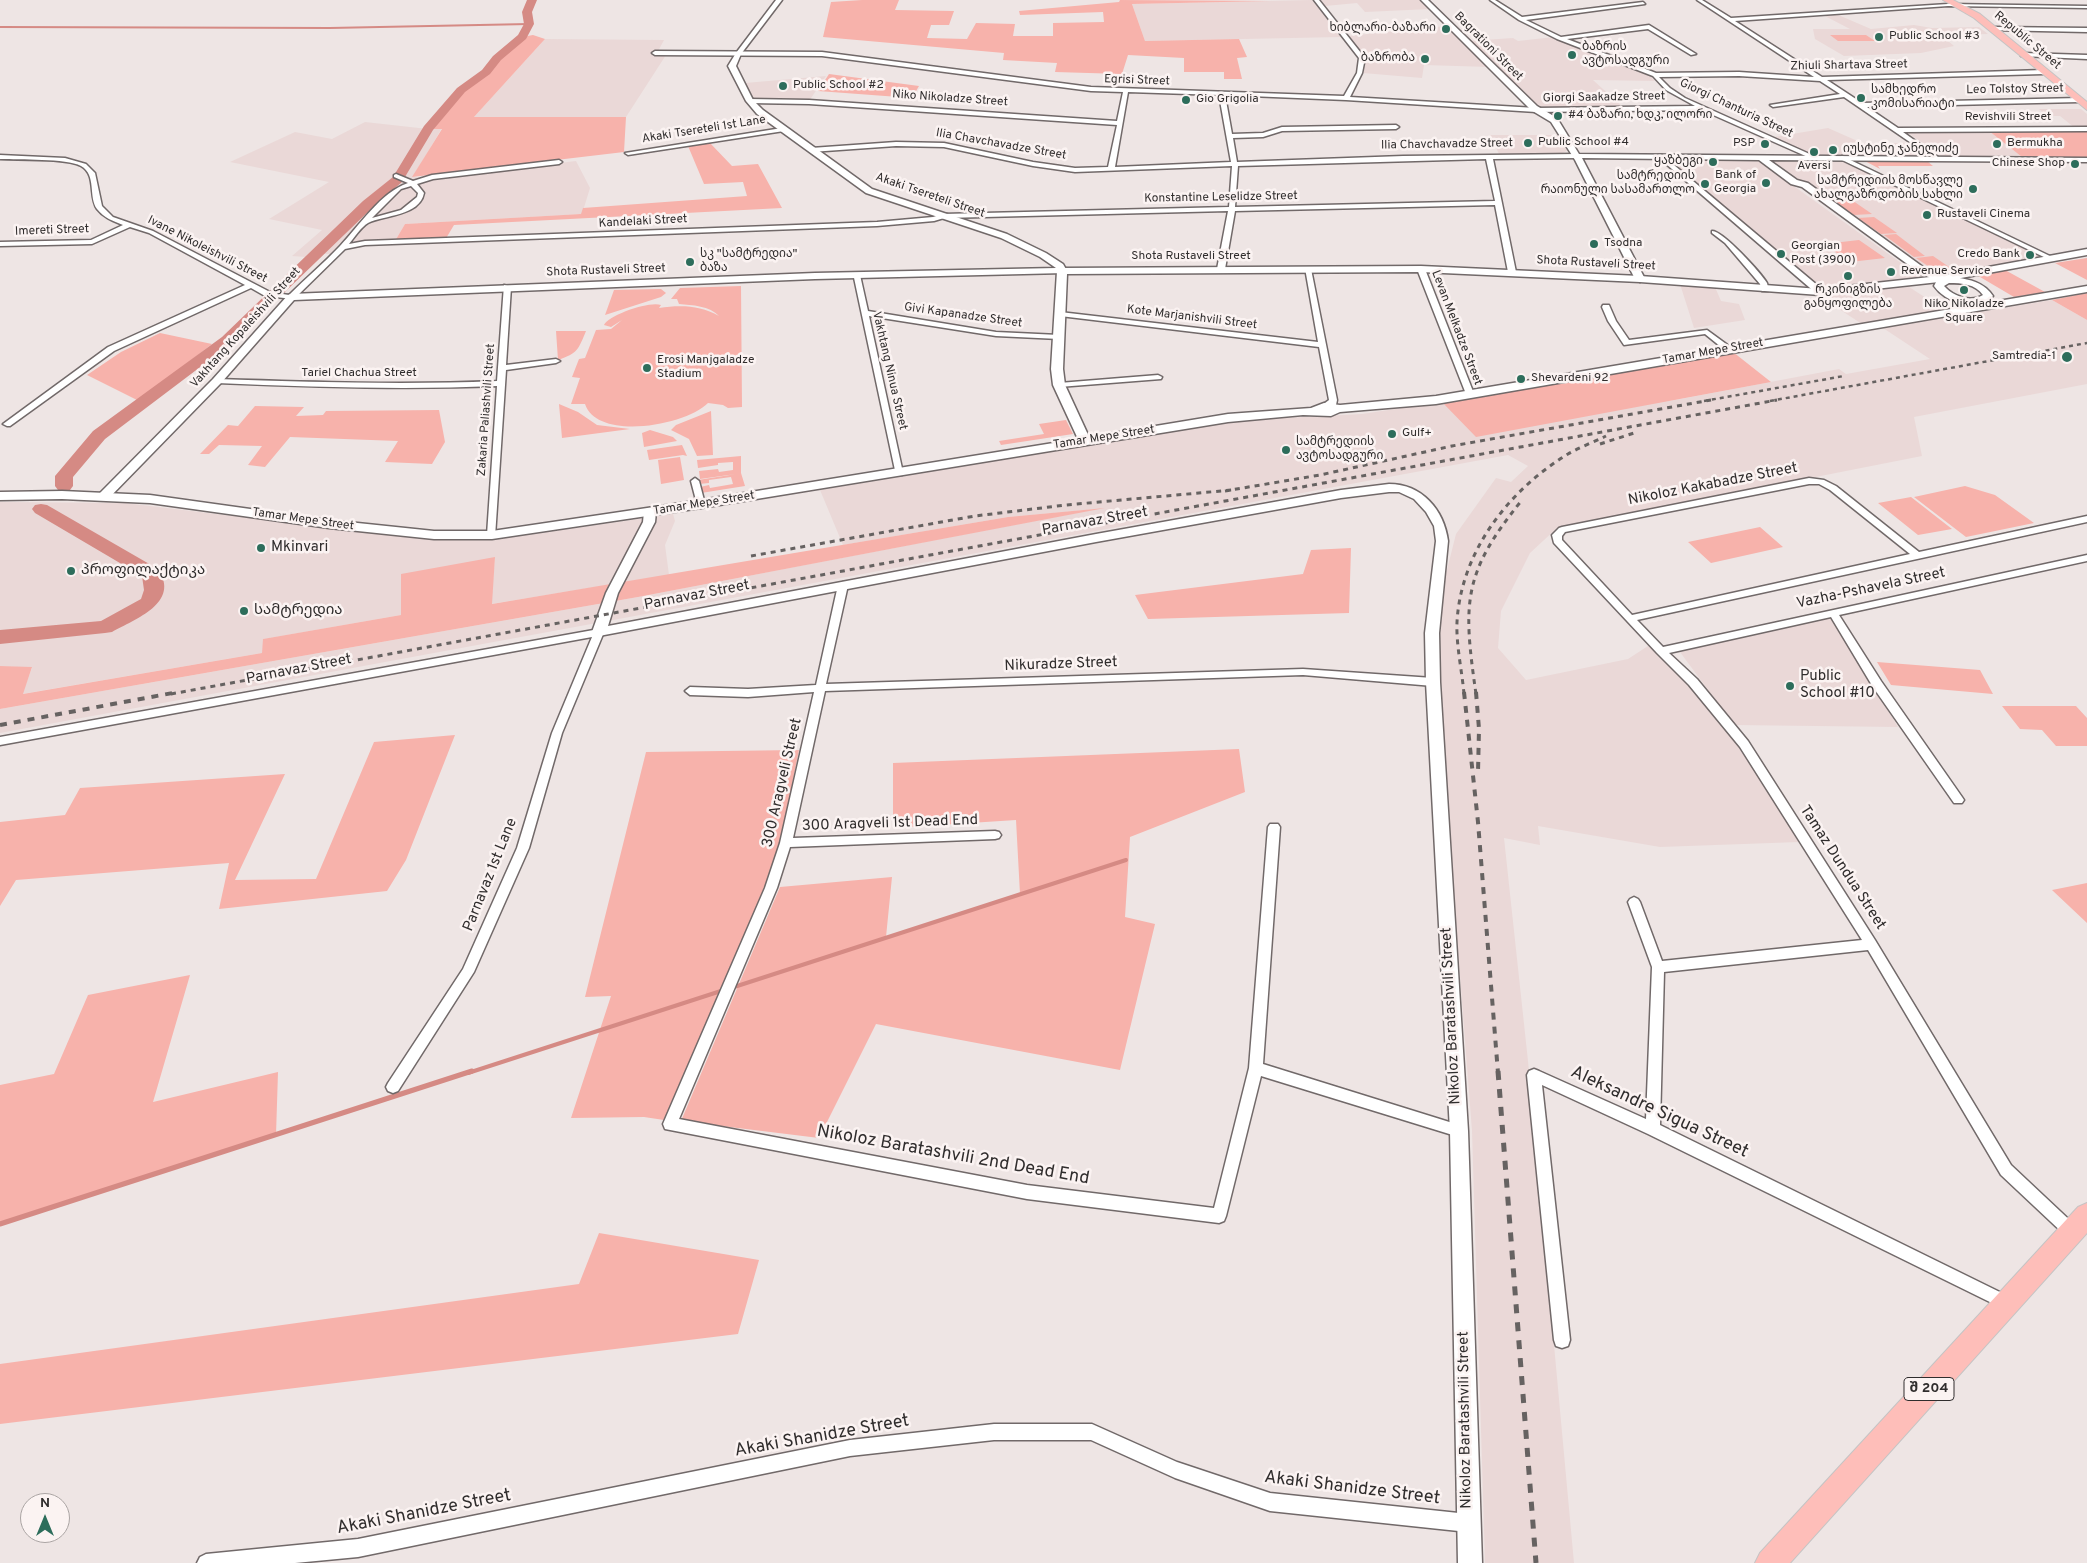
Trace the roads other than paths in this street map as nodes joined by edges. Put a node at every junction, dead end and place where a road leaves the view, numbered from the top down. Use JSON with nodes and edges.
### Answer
{"nodes":[{"id":1,"x":778,"y":0,"type":"edge"},
{"id":2,"x":1316,"y":0,"type":"edge"},
{"id":3,"x":1424,"y":0,"type":"edge"},
{"id":4,"x":1492,"y":0,"type":"edge"},
{"id":5,"x":1699,"y":0,"type":"edge"},
{"id":6,"x":1948,"y":0,"type":"edge"},
{"id":7,"x":1643,"y":3,"type":"dead end"},
{"id":8,"x":1959,"y":5,"type":"junction"},
{"id":9,"x":2087,"y":7,"type":"edge"},
{"id":10,"x":1521,"y":19,"type":"junction"},
{"id":11,"x":1729,"y":20,"type":"junction"},
{"id":12,"x":1657,"y":26,"type":"dead end"},
{"id":13,"x":1649,"y":27,"type":"junction"},
{"id":14,"x":1993,"y":29,"type":"junction"},
{"id":15,"x":2087,"y":30,"type":"edge"},
{"id":16,"x":1558,"y":38,"type":"junction"},
{"id":17,"x":656,"y":54,"type":"dead end"},
{"id":18,"x":738,"y":54,"type":"junction"},
{"id":19,"x":1693,"y":54,"type":"dead end"},
{"id":20,"x":2023,"y":55,"type":"junction"},
{"id":21,"x":2087,"y":57,"type":"edge"},
{"id":22,"x":2043,"y":72,"type":"junction"},
{"id":23,"x":1655,"y":76,"type":"junction"},
{"id":24,"x":1820,"y":79,"type":"junction"},
{"id":25,"x":1126,"y":90,"type":"junction"},
{"id":26,"x":1222,"y":94,"type":"junction"},
{"id":27,"x":1845,"y":95,"type":"junction"},
{"id":28,"x":1346,"y":98,"type":"junction"},
{"id":29,"x":750,"y":101,"type":"junction"},
{"id":30,"x":1773,"y":105,"type":"dead end"},
{"id":31,"x":1861,"y":105,"type":"junction"},
{"id":32,"x":2085,"y":105,"type":"edge"},
{"id":33,"x":1703,"y":108,"type":"junction"},
{"id":34,"x":1536,"y":110,"type":"junction"},
{"id":35,"x":1119,"y":123,"type":"junction"},
{"id":36,"x":1396,"y":126,"type":"dead end"},
{"id":37,"x":2087,"y":129,"type":"edge"},
{"id":38,"x":782,"y":130,"type":"junction"},
{"id":39,"x":1898,"y":130,"type":"junction"},
{"id":40,"x":1230,"y":136,"type":"junction"},
{"id":41,"x":811,"y":150,"type":"junction"},
{"id":42,"x":628,"y":153,"type":"dead end"},
{"id":43,"x":1489,"y":156,"type":"junction"},
{"id":44,"x":1576,"y":156,"type":"junction"},
{"id":45,"x":1660,"y":156,"type":"junction"},
{"id":46,"x":0,"y":157,"type":"edge"},
{"id":47,"x":1760,"y":157,"type":"junction"},
{"id":48,"x":1812,"y":157,"type":"junction"},
{"id":49,"x":1842,"y":158,"type":"junction"},
{"id":50,"x":1936,"y":158,"type":"junction"},
{"id":51,"x":2087,"y":160,"type":"edge"},
{"id":52,"x":558,"y":162,"type":"dead end"},
{"id":53,"x":1235,"y":164,"type":"junction"},
{"id":54,"x":1111,"y":170,"type":"junction"},
{"id":55,"x":400,"y":177,"type":"dead end"},
{"id":56,"x":1794,"y":182,"type":"junction"},
{"id":57,"x":413,"y":183,"type":"junction"},
{"id":58,"x":1499,"y":203,"type":"junction"},
{"id":59,"x":1232,"y":210,"type":"junction"},
{"id":60,"x":943,"y":216,"type":"junction"},
{"id":61,"x":364,"y":222,"type":"junction"},
{"id":62,"x":130,"y":224,"type":"junction"},
{"id":63,"x":1714,"y":232,"type":"dead end"},
{"id":64,"x":0,"y":244,"type":"edge"},
{"id":65,"x":343,"y":247,"type":"junction"},
{"id":66,"x":2087,"y":252,"type":"edge"},
{"id":67,"x":2050,"y":258,"type":"junction"},
{"id":68,"x":1307,"y":269,"type":"junction"},
{"id":69,"x":1421,"y":269,"type":"junction"},
{"id":70,"x":1221,"y":270,"type":"junction"},
{"id":71,"x":1062,"y":271,"type":"junction"},
{"id":72,"x":1512,"y":272,"type":"junction"},
{"id":73,"x":856,"y":275,"type":"junction"},
{"id":74,"x":1640,"y":279,"type":"junction"},
{"id":75,"x":1927,"y":280,"type":"junction"},
{"id":76,"x":1939,"y":282,"type":"junction"},
{"id":77,"x":251,"y":286,"type":"junction"},
{"id":78,"x":507,"y":287,"type":"junction"},
{"id":79,"x":1765,"y":289,"type":"junction"},
{"id":80,"x":2087,"y":289,"type":"edge"},
{"id":81,"x":1820,"y":292,"type":"junction"},
{"id":82,"x":291,"y":297,"type":"junction"},
{"id":83,"x":1988,"y":302,"type":"junction"},
{"id":84,"x":1606,"y":306,"type":"dead end"},
{"id":85,"x":865,"y":313,"type":"junction"},
{"id":86,"x":1060,"y":314,"type":"junction"},
{"id":87,"x":1059,"y":337,"type":"junction"},
{"id":88,"x":1321,"y":344,"type":"junction"},
{"id":89,"x":1729,"y":349,"type":"junction"},
{"id":90,"x":556,"y":362,"type":"dead end"},
{"id":91,"x":502,"y":368,"type":"junction"},
{"id":92,"x":1158,"y":377,"type":"dead end"},
{"id":93,"x":217,"y":381,"type":"junction"},
{"id":94,"x":501,"y":383,"type":"junction"},
{"id":95,"x":1059,"y":385,"type":"junction"},
{"id":96,"x":1470,"y":394,"type":"junction"},
{"id":97,"x":1321,"y":409,"type":"junction"},
{"id":98,"x":1338,"y":409,"type":"joint"},
{"id":99,"x":1303,"y":411,"type":"joint"},
{"id":100,"x":7,"y":424,"type":"dead end"},
{"id":101,"x":1085,"y":441,"type":"junction"},
{"id":102,"x":899,"y":473,"type":"junction"},
{"id":103,"x":695,"y":481,"type":"dead end"},
{"id":104,"x":1401,"y":488,"type":"joint"},
{"id":105,"x":0,"y":496,"type":"edge"},
{"id":106,"x":103,"y":496,"type":"junction"},
{"id":107,"x":701,"y":504,"type":"junction"},
{"id":108,"x":650,"y":512,"type":"junction"},
{"id":109,"x":2087,"y":519,"type":"edge"},
{"id":110,"x":492,"y":534,"type":"junction"},
{"id":111,"x":1557,"y":540,"type":"joint"},
{"id":112,"x":1918,"y":556,"type":"junction"},
{"id":113,"x":2087,"y":558,"type":"edge"},
{"id":114,"x":843,"y":585,"type":"junction"},
{"id":115,"x":1832,"y":613,"type":"junction"},
{"id":116,"x":1631,"y":618,"type":"junction"},
{"id":117,"x":599,"y":632,"type":"junction"},
{"id":118,"x":1661,"y":651,"type":"junction"},
{"id":119,"x":1433,"y":682,"type":"junction"},
{"id":120,"x":820,"y":688,"type":"junction"},
{"id":121,"x":690,"y":691,"type":"dead end"},
{"id":122,"x":0,"y":741,"type":"edge"},
{"id":123,"x":1958,"y":800,"type":"dead end"},
{"id":124,"x":1274,"y":827,"type":"dead end"},
{"id":125,"x":995,"y":835,"type":"dead end"},
{"id":126,"x":786,"y":842,"type":"junction"},
{"id":127,"x":1634,"y":902,"type":"dead end"},
{"id":128,"x":1872,"y":944,"type":"junction"},
{"id":129,"x":1658,"y":967,"type":"junction"},
{"id":130,"x":728,"y":989,"type":"joint"},
{"id":131,"x":1256,"y":1068,"type":"junction"},
{"id":132,"x":393,"y":1087,"type":"dead end"},
{"id":133,"x":1653,"y":1129,"type":"junction"},
{"id":134,"x":1459,"y":1131,"type":"junction"},
{"id":135,"x":2080,"y":1224,"type":"edge"},
{"id":136,"x":2007,"y":1303,"type":"junction"},
{"id":137,"x":1562,"y":1340,"type":"dead end"},
{"id":138,"x":1468,"y":1523,"type":"junction"},
{"id":139,"x":206,"y":1563,"type":"edge"},
{"id":140,"x":1470,"y":1563,"type":"edge"},
{"id":141,"x":1770,"y":1563,"type":"edge"}],
"edges":[{"from":1,"to":18,"type":"street"},
{"from":2,"to":28,"type":"street"},
{"from":3,"to":34,"type":"street","name":"Bagrationi Street"},
{"from":4,"to":10,"type":"street","name":"Giorgi Chanturia Street"},
{"from":5,"to":11,"type":"street"},
{"from":6,"to":8,"type":"main road","name":"Republic Street"},
{"from":7,"to":10,"type":"street"},
{"from":8,"to":9,"type":"street"},
{"from":8,"to":11,"type":"street"},
{"from":8,"to":14,"type":"main road","name":"Republic Street"},
{"from":10,"to":16,"type":"street","name":"Giorgi Chanturia Street"},
{"from":11,"to":24,"type":"street"},
{"from":12,"to":13,"type":"street"},
{"from":13,"to":16,"type":"street"},
{"from":13,"to":19,"type":"street"},
{"from":14,"to":15,"type":"street"},
{"from":14,"to":20,"type":"main road","name":"Republic Street"},
{"from":16,"to":23,"type":"street","name":"Giorgi Chanturia Street"},
{"from":17,"to":18,"type":"street","name":"Egrisi Street"},
{"from":18,"to":25,"type":"street","name":"Egrisi Street"},
{"from":18,"to":29,"type":"street","name":"Akaki Tsereteli Street"},
{"from":20,"to":21,"type":"street"},
{"from":20,"to":22,"type":"main road","name":"Republic Street"},
{"from":22,"to":24,"type":"street","name":"Zhiuli Shartava Street"},
{"from":22,"to":32,"type":"main road","name":"Republic Street"},
{"from":23,"to":24,"type":"street","name":"Zhiuli Shartava Street"},
{"from":23,"to":33,"type":"street","name":"Giorgi Chanturia Street"},
{"from":24,"to":27,"type":"street"},
{"from":25,"to":26,"type":"street","name":"Egrisi Street"},
{"from":25,"to":35,"type":"street"},
{"from":26,"to":28,"type":"street","name":"Egrisi Street"},
{"from":26,"to":40,"type":"street"},
{"from":27,"to":30,"type":"street"},
{"from":27,"to":31,"type":"street"},
{"from":28,"to":34,"type":"street","name":"Egrisi Street"},
{"from":29,"to":35,"type":"street","name":"Niko Nikoladze Street"},
{"from":29,"to":38,"type":"street","name":"Akaki Tsereteli Street"},
{"from":31,"to":32,"type":"street","name":"Leo Tolstoy Street"},
{"from":31,"to":39,"type":"street"},
{"from":33,"to":34,"type":"street","name":"Giorgi Saakadze Street"},
{"from":33,"to":48,"type":"street","name":"Giorgi Chanturia Street"},
{"from":34,"to":44,"type":"street","name":"Bagrationi Street"},
{"from":35,"to":54,"type":"street"},
{"from":36,"to":40,"type":"street"},
{"from":37,"to":39,"type":"street","name":"Revishvili Street"},
{"from":38,"to":41,"type":"street","name":"Akaki Tsereteli Street"},
{"from":38,"to":42,"type":"street","name":"Akaki Tsereteli 1st Lane"},
{"from":39,"to":50,"type":"street"},
{"from":40,"to":53,"type":"street"},
{"from":41,"to":54,"type":"street","name":"Ilia Chavchavadze Street"},
{"from":41,"to":60,"type":"street","name":"Akaki Tsereteli Street"},
{"from":43,"to":44,"type":"street","name":"Ilia Chavchavadze Street"},
{"from":43,"to":53,"type":"street","name":"Ilia Chavchavadze Street"},
{"from":43,"to":58,"type":"street"},
{"from":44,"to":45,"type":"street","name":"Ilia Chavchavadze Street"},
{"from":44,"to":74,"type":"street","name":"Bagrationi Street"},
{"from":45,"to":47,"type":"street","name":"Ilia Chavchavadze Street"},
{"from":45,"to":81,"type":"street"},
{"from":46,"to":62,"type":"street","name":"Ivane Nikoleishvili Street"},
{"from":47,"to":48,"type":"street","name":"Ilia Chavchavadze Street"},
{"from":47,"to":56,"type":"street"},
{"from":48,"to":49,"type":"street","name":"Ilia Chavchavadze Street"},
{"from":49,"to":50,"type":"street","name":"Ilia Chavchavadze Street"},
{"from":49,"to":67,"type":"street"},
{"from":50,"to":51,"type":"street","name":"Ilia Chavchavadze Street"},
{"from":52,"to":57,"type":"street"},
{"from":53,"to":54,"type":"street","name":"Ilia Chavchavadze Street"},
{"from":53,"to":59,"type":"street"},
{"from":55,"to":57,"type":"street"},
{"from":56,"to":75,"type":"street"},
{"from":56,"to":76,"type":"street"},
{"from":57,"to":61,"type":"street","name":"Vakhtang Kopaleishvili Street"},
{"from":57,"to":61,"type":"street"},
{"from":58,"to":59,"type":"street","name":"Konstantine Leselidze Street"},
{"from":58,"to":72,"type":"street"},
{"from":59,"to":60,"type":"street","name":"Konstantine Leselidze Street"},
{"from":59,"to":70,"type":"street"},
{"from":60,"to":65,"type":"street","name":"Kandelaki Street"},
{"from":60,"to":71,"type":"street","name":"Akaki Tsereteli Street"},
{"from":61,"to":65,"type":"street","name":"Vakhtang Kopaleishvili Street"},
{"from":62,"to":64,"type":"street","name":"Imereti Street"},
{"from":62,"to":77,"type":"street","name":"Ivane Nikoleishvili Street"},
{"from":63,"to":79,"type":"street"},
{"from":65,"to":82,"type":"street","name":"Vakhtang Kopaleishvili Street"},
{"from":66,"to":67,"type":"main road","name":"Shota Rustaveli Street"},
{"from":67,"to":76,"type":"main road","name":"Shota Rustaveli Street"},
{"from":68,"to":69,"type":"main road","name":"Shota Rustaveli Street"},
{"from":68,"to":70,"type":"main road","name":"Shota Rustaveli Street"},
{"from":68,"to":88,"type":"street"},
{"from":69,"to":72,"type":"main road","name":"Shota Rustaveli Street"},
{"from":69,"to":96,"type":"street","name":"Levan Melkadze Street"},
{"from":70,"to":71,"type":"main road","name":"Shota Rustaveli Street"},
{"from":71,"to":73,"type":"street","name":"Shota Rustaveli Street"},
{"from":71,"to":86,"type":"main road"},
{"from":72,"to":74,"type":"main road","name":"Shota Rustaveli Street"},
{"from":73,"to":78,"type":"street","name":"Shota Rustaveli Street"},
{"from":73,"to":85,"type":"street","name":"Vakhtang Ninua Street"},
{"from":74,"to":79,"type":"main road","name":"Shota Rustaveli Street"},
{"from":75,"to":76,"type":"main road","name":"Shota Rustaveli Street"},
{"from":75,"to":81,"type":"main road","name":"Shota Rustaveli Street"},
{"from":76,"to":83,"type":"street"},
{"from":76,"to":83,"type":"street"},
{"from":77,"to":82,"type":"street","name":"Ivane Nikoleishvili Street"},
{"from":77,"to":100,"type":"street"},
{"from":78,"to":82,"type":"street","name":"Shota Rustaveli Street"},
{"from":78,"to":91,"type":"street","name":"Zakaria Paliashvili Street"},
{"from":79,"to":81,"type":"main road","name":"Shota Rustaveli Street"},
{"from":80,"to":83,"type":"main road","name":"Tamar Mepe Street"},
{"from":82,"to":93,"type":"street","name":"Vakhtang Kopaleishvili Street"},
{"from":83,"to":89,"type":"main road","name":"Tamar Mepe Street"},
{"from":84,"to":89,"type":"street"},
{"from":85,"to":87,"type":"street","name":"Givi Kapanadze Street"},
{"from":85,"to":102,"type":"street","name":"Vakhtang Ninua Street"},
{"from":86,"to":87,"type":"main road"},
{"from":86,"to":88,"type":"street","name":"Kote Marjanishvili Street"},
{"from":87,"to":95,"type":"main road"},
{"from":88,"to":97,"type":"street"},
{"from":89,"to":96,"type":"main road","name":"Tamar Mepe Street"},
{"from":90,"to":91,"type":"street"},
{"from":91,"to":94,"type":"street","name":"Zakaria Paliashvili Street"},
{"from":92,"to":95,"type":"street"},
{"from":93,"to":94,"type":"street","name":"Tariel Chachua Street"},
{"from":93,"to":106,"type":"street","name":"Vakhtang Kopaleishvili Street"},
{"from":94,"to":110,"type":"street","name":"Zakaria Paliashvili Street"},
{"from":95,"to":101,"type":"main road"},
{"from":96,"to":98,"type":"main road","name":"Tamar Mepe Street"},
{"from":97,"to":98,"type":"main road","name":"Tamar Mepe Street"},
{"from":97,"to":99,"type":"main road","name":"Tamar Mepe Street"},
{"from":99,"to":101,"type":"main road","name":"Tamar Mepe Street"},
{"from":101,"to":102,"type":"main road","name":"Tamar Mepe Street"},
{"from":102,"to":107,"type":"main road","name":"Tamar Mepe Street"},
{"from":103,"to":107,"type":"street"},
{"from":104,"to":114,"type":"street","name":"Parnavaz Street"},
{"from":104,"to":119,"type":"street","name":"Nikoloz Baratashvili Street"},
{"from":105,"to":106,"type":"main road","name":"Tamar Mepe Street"},
{"from":106,"to":110,"type":"main road","name":"Tamar Mepe Street"},
{"from":107,"to":108,"type":"main road","name":"Tamar Mepe Street"},
{"from":108,"to":110,"type":"main road","name":"Tamar Mepe Street"},
{"from":108,"to":117,"type":"street"},
{"from":109,"to":112,"type":"street"},
{"from":111,"to":112,"type":"street","name":"Nikoloz Kakabadze Street"},
{"from":111,"to":116,"type":"street","name":"Tamaz Dundua Street"},
{"from":112,"to":116,"type":"street"},
{"from":113,"to":115,"type":"street","name":"Vazha-Pshavela Street"},
{"from":114,"to":117,"type":"street","name":"Parnavaz Street"},
{"from":114,"to":120,"type":"street","name":"300 Aragveli Street"},
{"from":115,"to":118,"type":"street","name":"Vazha-Pshavela Street"},
{"from":115,"to":123,"type":"street"},
{"from":116,"to":118,"type":"street","name":"Tamaz Dundua Street"},
{"from":117,"to":122,"type":"street","name":"Parnavaz Street"},
{"from":117,"to":132,"type":"street","name":"Parnavaz 1st Lane"},
{"from":118,"to":128,"type":"street","name":"Tamaz Dundua Street"},
{"from":119,"to":120,"type":"street","name":"Nikuradze Street"},
{"from":119,"to":134,"type":"street","name":"Nikoloz Baratashvili Street"},
{"from":120,"to":121,"type":"street","name":"Nikuradze Street"},
{"from":120,"to":126,"type":"street","name":"300 Aragveli Street"},
{"from":124,"to":131,"type":"street","name":"Nikoloz Baratashvili 2nd Dead End"},
{"from":125,"to":126,"type":"street","name":"300 Aragveli 1st Dead End"},
{"from":126,"to":130,"type":"street","name":"300 Aragveli Street"},
{"from":127,"to":129,"type":"street"},
{"from":128,"to":129,"type":"street"},
{"from":128,"to":135,"type":"street","name":"Tamaz Dundua Street"},
{"from":129,"to":133,"type":"street"},
{"from":130,"to":131,"type":"street","name":"Nikoloz Baratashvili 2nd Dead End"},
{"from":131,"to":134,"type":"street"},
{"from":133,"to":136,"type":"street","name":"Aleksandre Sigua Street"},
{"from":133,"to":137,"type":"street","name":"Aleksandre Sigua Street"},
{"from":134,"to":138,"type":"street","name":"Nikoloz Baratashvili Street"},
{"from":135,"to":136,"type":"main road","number":"შ 204"},
{"from":136,"to":141,"type":"main road","number":"შ 204"},
{"from":138,"to":139,"type":"street","name":"Akaki Shanidze Street"},
{"from":138,"to":140,"type":"street","name":"Nikoloz Baratashvili Street"}]}
